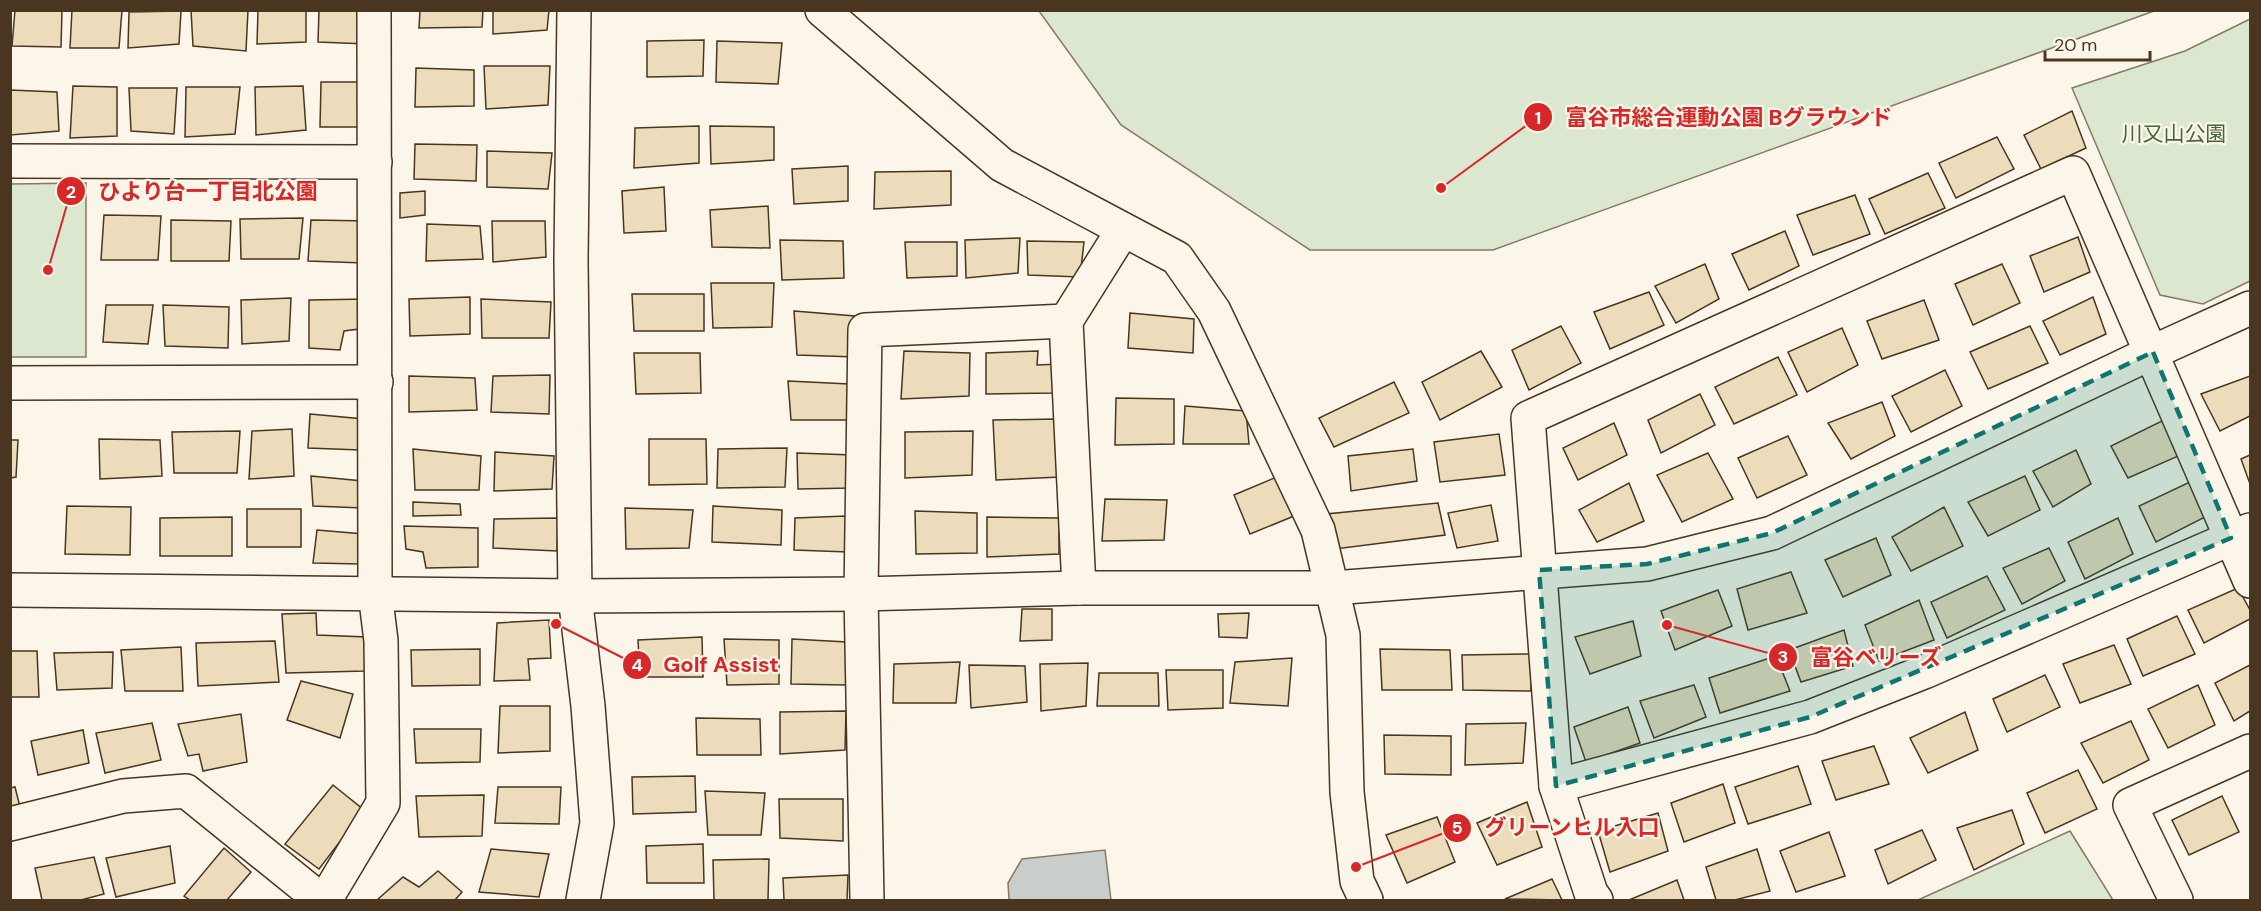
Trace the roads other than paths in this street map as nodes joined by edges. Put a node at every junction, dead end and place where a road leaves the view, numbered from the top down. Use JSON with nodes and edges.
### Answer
{"nodes":[{"id":1,"x":374,"y":10,"type":"edge"},
{"id":2,"x":574,"y":10,"type":"edge"},
{"id":3,"x":822,"y":10,"type":"edge"},
{"id":4,"x":10,"y":161,"type":"edge"},
{"id":5,"x":375,"y":162,"type":"junction"},
{"id":6,"x":1123,"y":230,"type":"junction"},
{"id":7,"x":2250,"y":308,"type":"edge"},
{"id":8,"x":1066,"y":321,"type":"junction"},
{"id":9,"x":2153,"y":352,"type":"junction"},
{"id":10,"x":376,"y":382,"type":"junction"},
{"id":11,"x":10,"y":383,"type":"edge"},
{"id":12,"x":2241,"y":534,"type":"edge"},
{"id":13,"x":1539,"y":570,"type":"junction"},
{"id":14,"x":2250,"y":581,"type":"edge"},
{"id":15,"x":1079,"y":588,"type":"junction"},
{"id":16,"x":1333,"y":588,"type":"junction"},
{"id":17,"x":10,"y":590,"type":"edge"},
{"id":18,"x":375,"y":592,"type":"junction"},
{"id":19,"x":861,"y":594,"type":"junction"},
{"id":20,"x":575,"y":596,"type":"junction"},
{"id":21,"x":2250,"y":751,"type":"edge"},
{"id":22,"x":1556,"y":786,"type":"junction"},
{"id":23,"x":10,"y":824,"type":"edge"},
{"id":24,"x":323,"y":900,"type":"edge"},
{"id":25,"x":583,"y":900,"type":"edge"},
{"id":26,"x":867,"y":900,"type":"edge"},
{"id":27,"x":1366,"y":900,"type":"edge"},
{"id":28,"x":1596,"y":900,"type":"edge"},
{"id":29,"x":2176,"y":900,"type":"edge"}],
"edges":[{"from":1,"to":5,"type":"street"},
{"from":2,"to":20,"type":"street"},
{"from":3,"to":6,"type":"street"},
{"from":4,"to":5,"type":"street"},
{"from":5,"to":10,"type":"street"},
{"from":6,"to":8,"type":"street"},
{"from":6,"to":16,"type":"street"},
{"from":7,"to":9,"type":"street"},
{"from":8,"to":15,"type":"street"},
{"from":8,"to":19,"type":"street"},
{"from":9,"to":12,"type":"street"},
{"from":9,"to":13,"type":"street"},
{"from":9,"to":13,"type":"street"},
{"from":10,"to":11,"type":"street"},
{"from":10,"to":18,"type":"street"},
{"from":12,"to":14,"type":"street"},
{"from":12,"to":22,"type":"street"},
{"from":13,"to":16,"type":"street"},
{"from":13,"to":22,"type":"street"},
{"from":15,"to":16,"type":"street"},
{"from":15,"to":19,"type":"street"},
{"from":16,"to":27,"type":"street"},
{"from":17,"to":18,"type":"street"},
{"from":18,"to":20,"type":"street"},
{"from":18,"to":24,"type":"street"},
{"from":19,"to":20,"type":"street"},
{"from":19,"to":26,"type":"street"},
{"from":20,"to":25,"type":"street"},
{"from":21,"to":29,"type":"street"},
{"from":22,"to":28,"type":"street"},
{"from":23,"to":24,"type":"street"}]}
